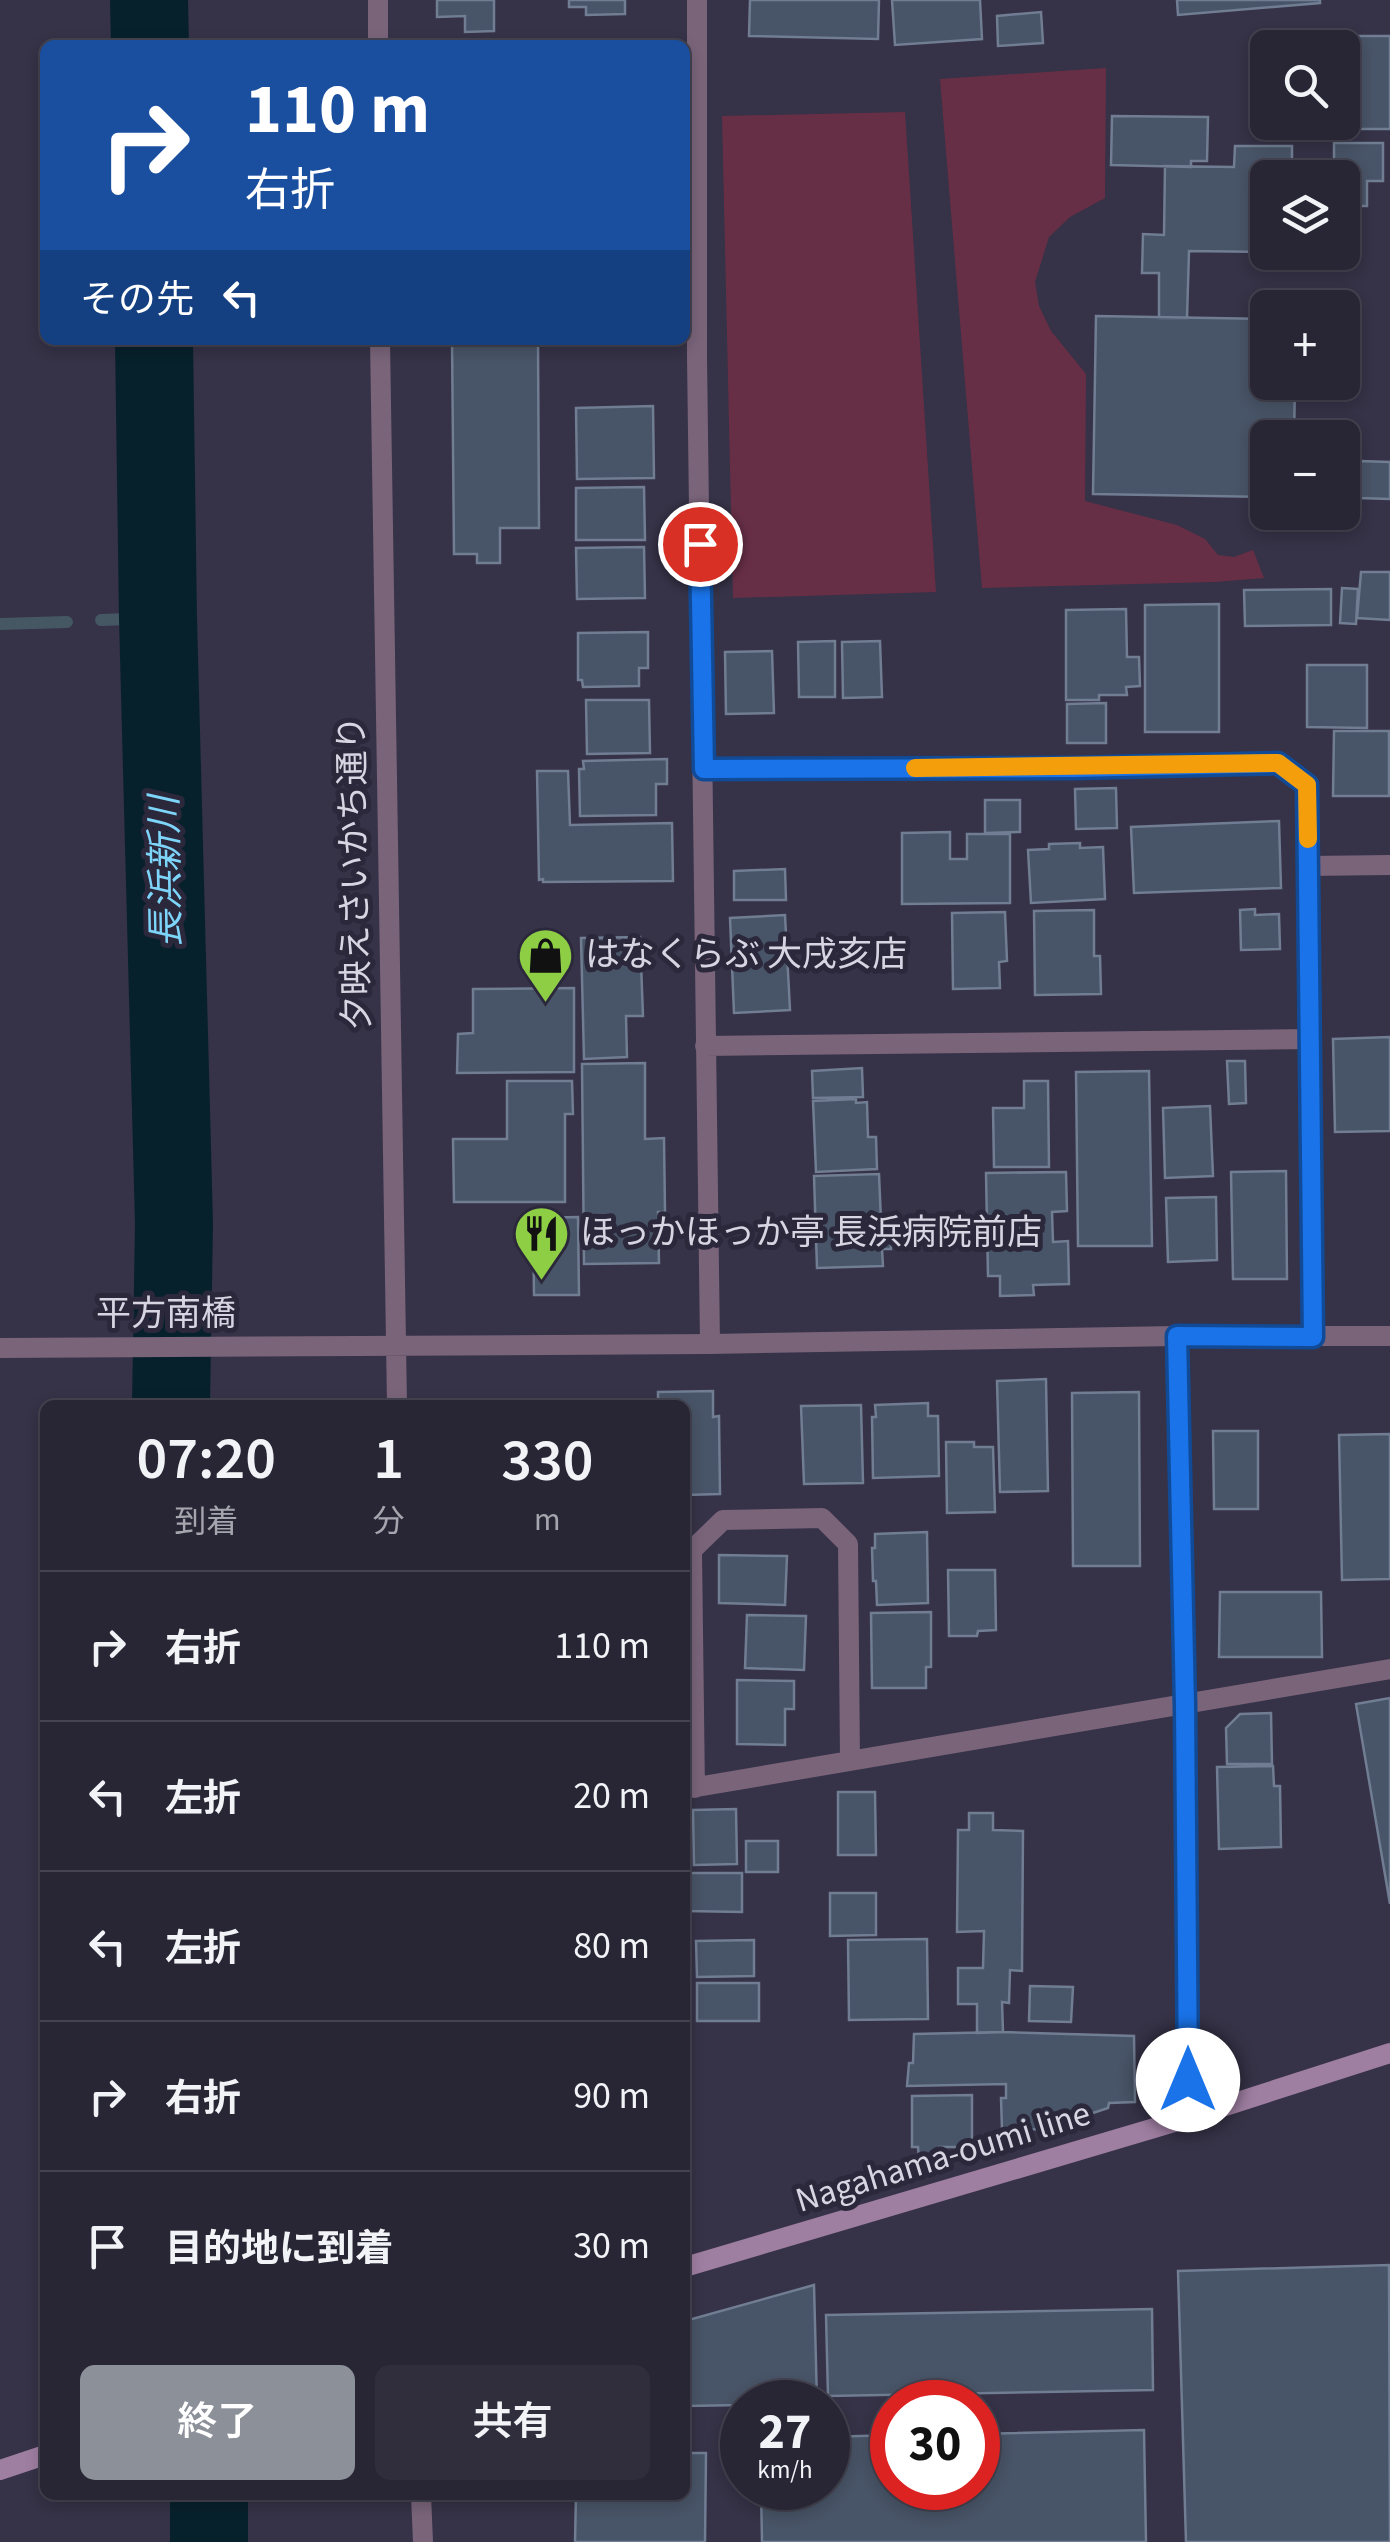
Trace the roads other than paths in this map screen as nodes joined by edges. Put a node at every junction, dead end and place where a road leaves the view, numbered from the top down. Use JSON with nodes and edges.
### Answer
{"nodes":[{"id":1,"x":378,"y":0,"type":"edge"},
{"id":2,"x":697,"y":0,"type":"edge"},
{"id":3,"x":378,"y":40,"type":"edge"},
{"id":4,"x":380,"y":345,"type":"edge"},
{"id":5,"x":704,"y":769,"type":"junction"},
{"id":6,"x":1308,"y":866,"type":"junction"},
{"id":7,"x":1390,"y":866,"type":"edge"},
{"id":8,"x":1310,"y":1039,"type":"junction"},
{"id":9,"x":705,"y":1046,"type":"junction"},
{"id":10,"x":1177,"y":1336,"type":"junction"},
{"id":11,"x":1390,"y":1336,"type":"edge"},
{"id":12,"x":1313,"y":1337,"type":"junction"},
{"id":13,"x":710,"y":1344,"type":"junction"},
{"id":14,"x":396,"y":1346,"type":"junction"},
{"id":15,"x":0,"y":1348,"type":"edge"},
{"id":16,"x":398,"y":1400,"type":"edge"},
{"id":17,"x":1390,"y":1670,"type":"edge"},
{"id":18,"x":1185,"y":1705,"type":"junction"},
{"id":19,"x":850,"y":1761,"type":"junction"},
{"id":20,"x":690,"y":1789,"type":"edge"},
{"id":21,"x":1390,"y":2053,"type":"edge"},
{"id":22,"x":1188,"y":2118,"type":"junction"},
{"id":23,"x":690,"y":2266,"type":"edge"},
{"id":24,"x":40,"y":2458,"type":"edge"},
{"id":25,"x":5,"y":2468,"type":"edge"},
{"id":26,"x":422,"y":2500,"type":"edge"},
{"id":27,"x":423,"y":2542,"type":"edge"}],
"edges":[{"from":1,"to":3,"type":"street"},
{"from":2,"to":5,"type":"street"},
{"from":4,"to":14,"type":"street","name":"夕映えさいかち通り"},
{"from":5,"to":6,"type":"street"},
{"from":5,"to":9,"type":"street"},
{"from":6,"to":7,"type":"street"},
{"from":6,"to":8,"type":"street"},
{"from":8,"to":9,"type":"street"},
{"from":8,"to":12,"type":"street"},
{"from":9,"to":13,"type":"street"},
{"from":10,"to":12,"type":"street","name":"平方南橋"},
{"from":10,"to":13,"type":"street","name":"平方南橋"},
{"from":10,"to":18,"type":"street"},
{"from":11,"to":12,"type":"street","name":"平方南橋"},
{"from":13,"to":14,"type":"street","name":"平方南橋"},
{"from":14,"to":15,"type":"street","name":"平方南橋"},
{"from":14,"to":16,"type":"street","name":"夕映えさいかち通り"},
{"from":17,"to":18,"type":"street"},
{"from":18,"to":19,"type":"street"},
{"from":18,"to":22,"type":"street"},
{"from":19,"to":20,"type":"street"},
{"from":19,"to":20,"type":"street"},
{"from":21,"to":22,"type":"main road","name":"Nagahama-oumi line"},
{"from":22,"to":23,"type":"main road","name":"Nagahama-oumi line"},
{"from":24,"to":25,"type":"main road"},
{"from":26,"to":27,"type":"street"}]}
